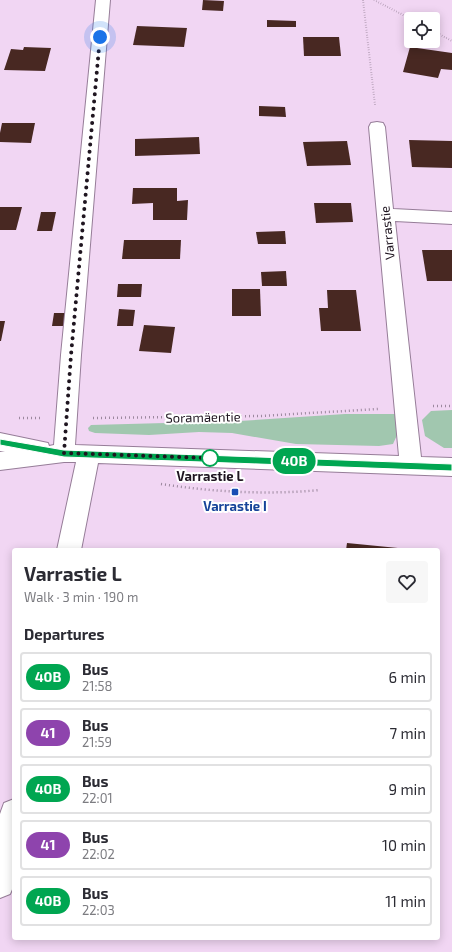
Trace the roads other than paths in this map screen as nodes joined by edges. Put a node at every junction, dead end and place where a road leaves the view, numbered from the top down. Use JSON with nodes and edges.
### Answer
{"nodes":[{"id":1,"x":103,"y":0,"type":"edge"},
{"id":2,"x":377,"y":126,"type":"road end"},
{"id":3,"x":385,"y":215,"type":"junction"},
{"id":4,"x":452,"y":218,"type":"edge"},
{"id":5,"x":0,"y":442,"type":"edge"},
{"id":6,"x":64,"y":453,"type":"junction"},
{"id":7,"x":89,"y":454,"type":"junction"},
{"id":8,"x":0,"y":461,"type":"edge"},
{"id":9,"x":411,"y":465,"type":"junction"},
{"id":10,"x":452,"y":467,"type":"edge"},
{"id":11,"x":69,"y":548,"type":"edge"},
{"id":12,"x":12,"y":823,"type":"edge"},
{"id":13,"x":0,"y":884,"type":"edge"}],
"edges":[{"from":1,"to":6,"type":"street"},
{"from":2,"to":3,"type":"street","name":"Varrastie"},
{"from":3,"to":4,"type":"street"},
{"from":3,"to":9,"type":"street","name":"Varrastie"},
{"from":5,"to":6,"type":"street"},
{"from":6,"to":7,"type":"street"},
{"from":6,"to":8,"type":"street"},
{"from":7,"to":9,"type":"street"},
{"from":7,"to":11,"type":"street"},
{"from":9,"to":10,"type":"street"},
{"from":12,"to":13,"type":"street"}]}
